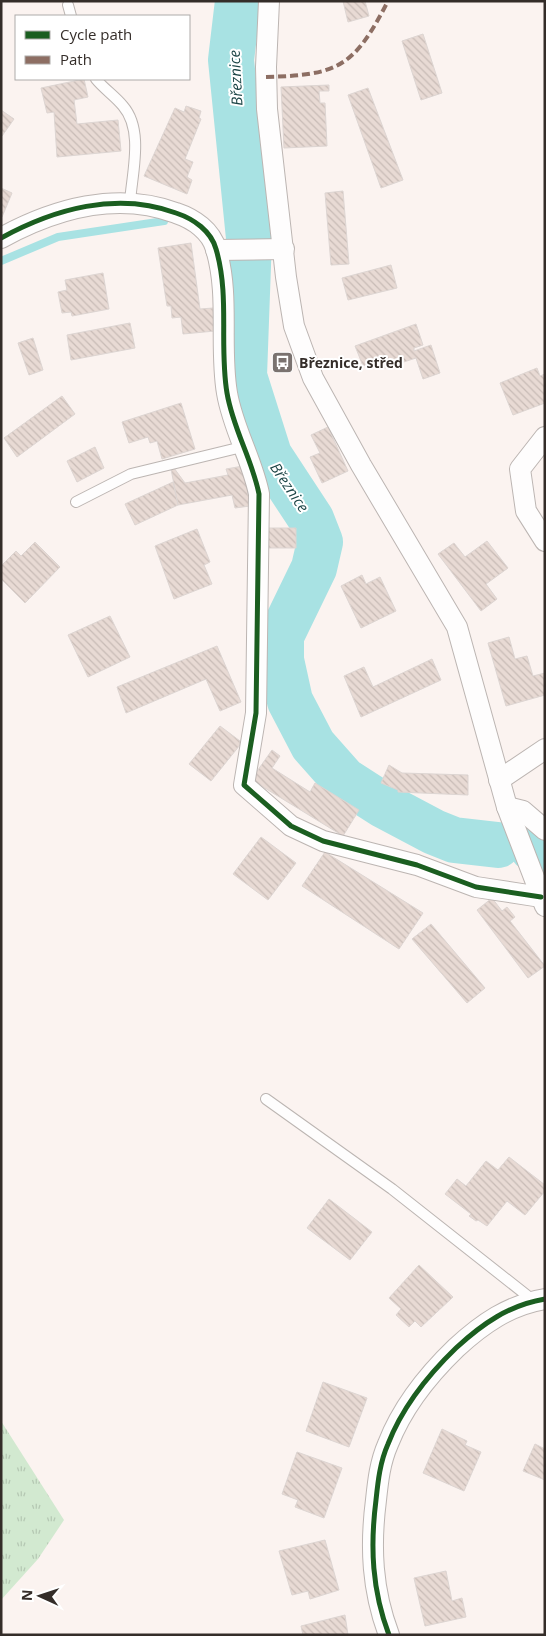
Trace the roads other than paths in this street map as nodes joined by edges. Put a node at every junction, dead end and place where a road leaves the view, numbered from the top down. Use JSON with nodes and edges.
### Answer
{"nodes":[{"id":1,"x":269,"y":1,"type":"edge"},
{"id":2,"x":68,"y":5,"type":"dead end"},
{"id":3,"x":71,"y":15,"type":"edge"},
{"id":4,"x":97,"y":80,"type":"edge"},
{"id":5,"x":130,"y":202,"type":"junction"},
{"id":6,"x":1,"y":238,"type":"edge"},
{"id":7,"x":226,"y":249,"type":"junction"},
{"id":8,"x":274,"y":250,"type":"junction"},
{"id":9,"x":545,"y":437,"type":"edge"},
{"id":10,"x":242,"y":447,"type":"junction"},
{"id":11,"x":76,"y":502,"type":"dead end"},
{"id":12,"x":545,"y":541,"type":"edge"},
{"id":13,"x":545,"y":749,"type":"edge"},
{"id":14,"x":498,"y":780,"type":"junction"},
{"id":15,"x":506,"y":807,"type":"junction"},
{"id":16,"x":545,"y":830,"type":"edge"},
{"id":17,"x":543,"y":902,"type":"edge"},
{"id":18,"x":266,"y":1099,"type":"dead end"},
{"id":19,"x":540,"y":1300,"type":"edge"},
{"id":20,"x":389,"y":1635,"type":"edge"}],
"edges":[{"from":1,"to":8,"type":"street"},
{"from":2,"to":3,"type":"lane"},
{"from":4,"to":5,"type":"lane"},
{"from":5,"to":6,"type":"street"},
{"from":5,"to":7,"type":"street"},
{"from":7,"to":8,"type":"street"},
{"from":7,"to":10,"type":"street"},
{"from":8,"to":14,"type":"street"},
{"from":9,"to":12,"type":"street"},
{"from":10,"to":11,"type":"lane"},
{"from":10,"to":17,"type":"street"},
{"from":13,"to":14,"type":"street"},
{"from":14,"to":15,"type":"street"},
{"from":15,"to":16,"type":"street"},
{"from":15,"to":17,"type":"street"},
{"from":18,"to":19,"type":"lane"},
{"from":19,"to":20,"type":"street"}]}
